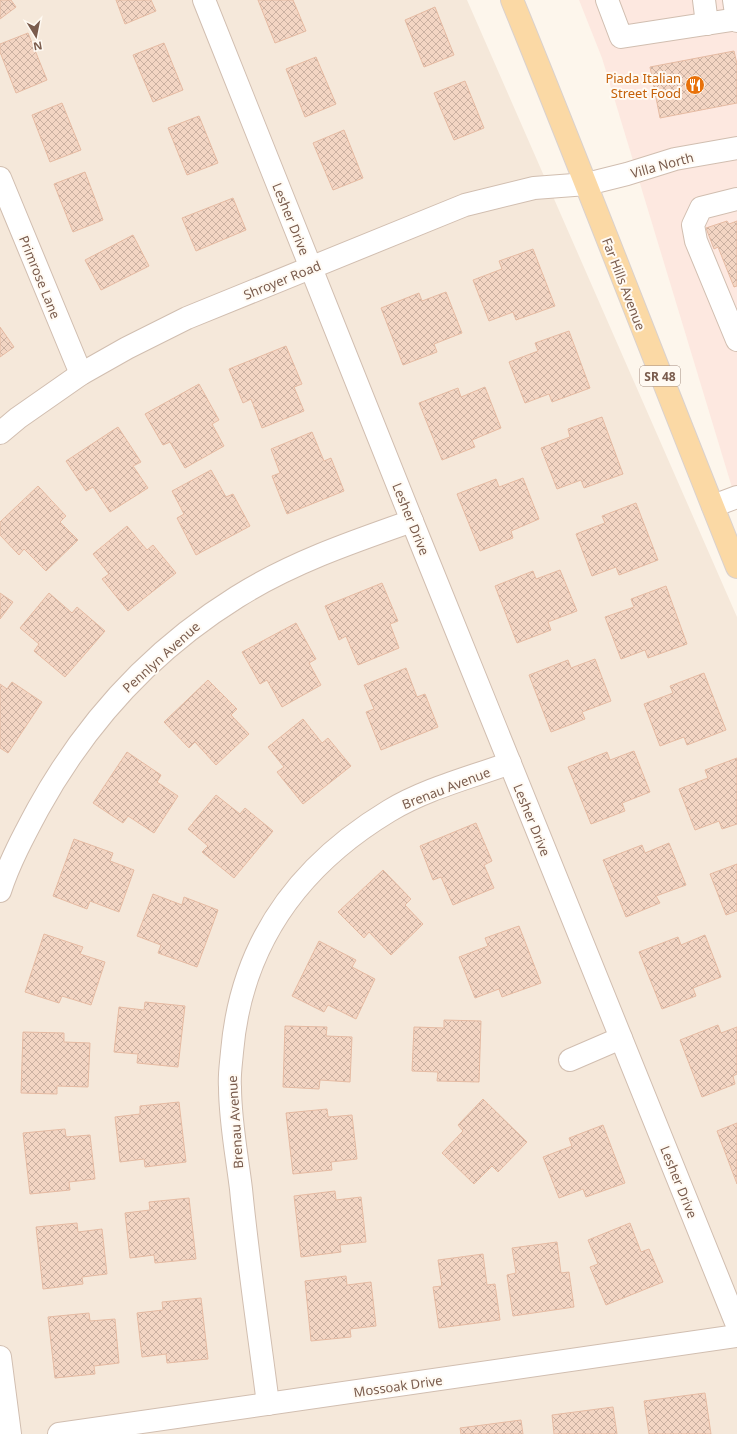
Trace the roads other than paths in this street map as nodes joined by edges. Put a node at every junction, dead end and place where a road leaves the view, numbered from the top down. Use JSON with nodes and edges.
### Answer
{"nodes":[{"id":1,"x":204,"y":0,"type":"edge"},
{"id":2,"x":512,"y":0,"type":"edge"},
{"id":3,"x":607,"y":0,"type":"edge"},
{"id":4,"x":704,"y":0,"type":"edge"},
{"id":5,"x":717,"y":0,"type":"edge"},
{"id":6,"x":728,"y":16,"type":"edge"},
{"id":7,"x":737,"y":148,"type":"edge"},
{"id":8,"x":0,"y":178,"type":"edge"},
{"id":9,"x":587,"y":184,"type":"junction"},
{"id":10,"x":737,"y":199,"type":"edge"},
{"id":11,"x":311,"y":268,"type":"junction"},
{"id":12,"x":737,"y":340,"type":"edge"},
{"id":13,"x":81,"y":374,"type":"junction"},
{"id":14,"x":0,"y":433,"type":"edge"},
{"id":15,"x":737,"y":497,"type":"edge"},
{"id":16,"x":712,"y":506,"type":"junction"},
{"id":17,"x":412,"y":521,"type":"junction"},
{"id":18,"x":737,"y":567,"type":"edge"},
{"id":19,"x":510,"y":763,"type":"junction"},
{"id":20,"x":0,"y":891,"type":"edge"},
{"id":21,"x":621,"y":1038,"type":"junction"},
{"id":22,"x":570,"y":1060,"type":"dead end"},
{"id":23,"x":737,"y":1325,"type":"edge"},
{"id":24,"x":737,"y":1336,"type":"edge"},
{"id":25,"x":0,"y":1357,"type":"edge"},
{"id":26,"x":268,"y":1404,"type":"junction"},
{"id":27,"x":10,"y":1434,"type":"edge"},
{"id":28,"x":59,"y":1434,"type":"edge"}],
"edges":[{"from":1,"to":11,"type":"street","name":"Lesher Drive"},
{"from":2,"to":9,"type":"main road","name":"Far Hills Avenue","number":"SR 48"},
{"from":3,"to":6,"type":"street"},
{"from":4,"to":6,"type":"street"},
{"from":5,"to":6,"type":"street"},
{"from":7,"to":9,"type":"street","name":"Villa North"},
{"from":8,"to":13,"type":"street","name":"Primrose Lane"},
{"from":9,"to":11,"type":"street","name":"Shroyer Road"},
{"from":9,"to":16,"type":"main road","name":"Far Hills Avenue","number":"SR 48"},
{"from":10,"to":12,"type":"street"},
{"from":11,"to":13,"type":"street","name":"Shroyer Road"},
{"from":11,"to":17,"type":"street","name":"Lesher Drive"},
{"from":13,"to":14,"type":"street","name":"Shroyer Road"},
{"from":15,"to":16,"type":"street"},
{"from":16,"to":18,"type":"main road","name":"Far Hills Avenue","number":"SR 48"},
{"from":17,"to":19,"type":"street","name":"Lesher Drive"},
{"from":17,"to":20,"type":"street","name":"Pennlyn Avenue"},
{"from":19,"to":21,"type":"street","name":"Lesher Drive"},
{"from":19,"to":26,"type":"street","name":"Brenau Avenue"},
{"from":21,"to":22,"type":"street"},
{"from":21,"to":23,"type":"street","name":"Lesher Drive"},
{"from":24,"to":26,"type":"street","name":"Mossoak Drive"},
{"from":25,"to":27,"type":"street"},
{"from":26,"to":28,"type":"street","name":"Mossoak Drive"}]}
